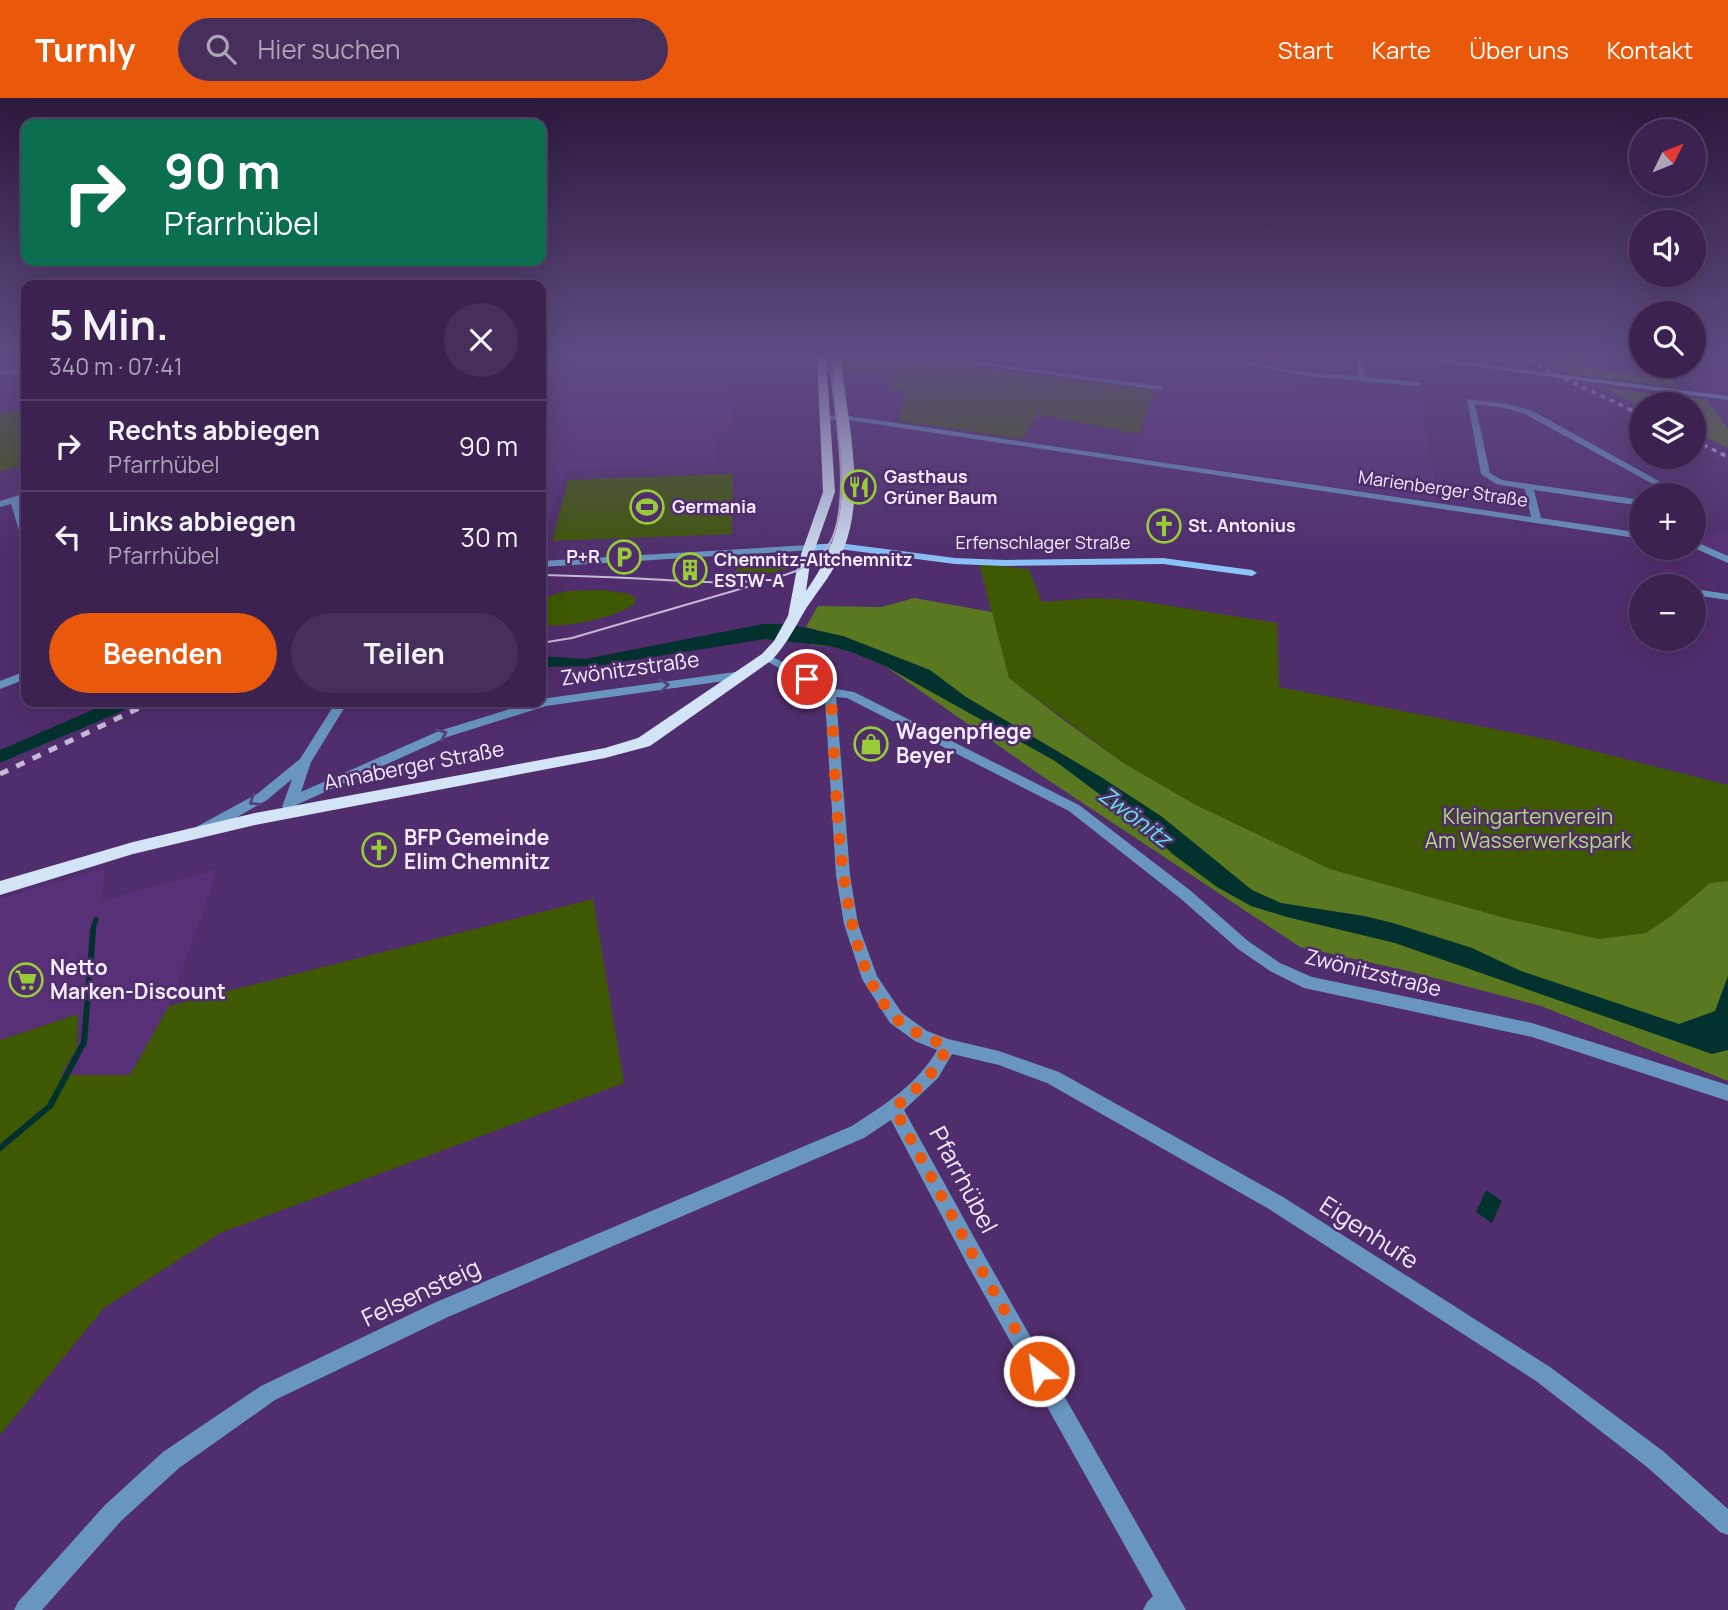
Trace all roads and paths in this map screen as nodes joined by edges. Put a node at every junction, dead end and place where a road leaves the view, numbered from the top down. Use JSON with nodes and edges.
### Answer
{"nodes":[{"id":1,"x":825,"y":428,"type":"edge"},
{"id":2,"x":843,"y":428,"type":"edge"},
{"id":3,"x":913,"y":428,"type":"edge"},
{"id":4,"x":1476,"y":428,"type":"edge"},
{"id":5,"x":1556,"y":428,"type":"edge"},
{"id":6,"x":1657,"y":483,"type":"edge"},
{"id":7,"x":1528,"y":487,"type":"junction"},
{"id":8,"x":21,"y":498,"type":"edge"},
{"id":9,"x":13,"y":500,"type":"junction"},
{"id":10,"x":1629,"y":501,"type":"edge"},
{"id":11,"x":0,"y":504,"type":"edge"},
{"id":12,"x":1537,"y":520,"type":"junction"},
{"id":13,"x":21,"y":523,"type":"edge"},
{"id":14,"x":1629,"y":534,"type":"edge"},
{"id":15,"x":839,"y":546,"type":"junction"},
{"id":16,"x":808,"y":548,"type":"junction"},
{"id":17,"x":1706,"y":549,"type":"edge"},
{"id":18,"x":1728,"y":560,"type":"edge"},
{"id":19,"x":546,"y":564,"type":"edge"},
{"id":20,"x":1252,"y":573,"type":"dead end"},
{"id":21,"x":1706,"y":594,"type":"edge"},
{"id":22,"x":1728,"y":597,"type":"edge"},
{"id":23,"x":793,"y":620,"type":"junction"},
{"id":24,"x":767,"y":657,"type":"junction"},
{"id":25,"x":742,"y":675,"type":"junction"},
{"id":26,"x":21,"y":677,"type":"edge"},
{"id":27,"x":0,"y":685,"type":"edge"},
{"id":28,"x":828,"y":692,"type":"junction"},
{"id":29,"x":546,"y":703,"type":"edge"},
{"id":30,"x":339,"y":707,"type":"edge"},
{"id":31,"x":529,"y":707,"type":"edge"},
{"id":32,"x":305,"y":762,"type":"junction"},
{"id":33,"x":289,"y":807,"type":"junction"},
{"id":34,"x":199,"y":832,"type":"junction"},
{"id":35,"x":0,"y":888,"type":"edge"},
{"id":36,"x":947,"y":1046,"type":"junction"},
{"id":37,"x":1728,"y":1093,"type":"edge"},
{"id":38,"x":894,"y":1108,"type":"junction"},
{"id":39,"x":1728,"y":1524,"type":"edge"},
{"id":40,"x":1166,"y":1607,"type":"edge"},
{"id":41,"x":26,"y":1610,"type":"edge"}],
"edges":[{"from":1,"to":16,"type":"main road","name":"Annaberger Straße"},
{"from":2,"to":15,"type":"main road","name":"Annaberger Straße"},
{"from":3,"to":12,"type":"street","name":"Marienberger Straße"},
{"from":4,"to":7,"type":"street"},
{"from":5,"to":6,"type":"street"},
{"from":7,"to":10,"type":"street"},
{"from":7,"to":12,"type":"street"},
{"from":8,"to":9,"type":"street"},
{"from":9,"to":11,"type":"street"},
{"from":9,"to":13,"type":"street"},
{"from":12,"to":14,"type":"street","name":"Marienberger Straße"},
{"from":15,"to":16,"type":"main road","name":"Erfenschlager Straße"},
{"from":15,"to":20,"type":"main road","name":"Erfenschlager Straße"},
{"from":15,"to":23,"type":"main road","name":"Annaberger Straße"},
{"from":16,"to":19,"type":"street","name":"Erfenschlager Straße"},
{"from":16,"to":23,"type":"main road","name":"Annaberger Straße"},
{"from":17,"to":18,"type":"street"},
{"from":21,"to":22,"type":"street"},
{"from":23,"to":24,"type":"main road","name":"Annaberger Straße"},
{"from":24,"to":25,"type":"main road","name":"Annaberger Straße"},
{"from":24,"to":28,"type":"street"},
{"from":29,"to":25,"type":"street","name":"Zwönitzstraße","one_way":true},
{"from":25,"to":33,"type":"main road","name":"Annaberger Straße"},
{"from":26,"to":27,"type":"street"},
{"from":28,"to":36,"type":"street"},
{"from":28,"to":37,"type":"street","name":"Zwönitzstraße"},
{"from":30,"to":32,"type":"street"},
{"from":33,"to":31,"type":"street","name":"Zwönitzstraße","one_way":true},
{"from":32,"to":33,"type":"street"},
{"from":32,"to":34,"type":"street","one_way":true},
{"from":33,"to":34,"type":"main road","name":"Annaberger Straße"},
{"from":34,"to":35,"type":"main road","name":"Annaberger Straße"},
{"from":36,"to":38,"type":"street"},
{"from":36,"to":39,"type":"street","name":"Eigenhufe"},
{"from":38,"to":40,"type":"street","name":"Pfarrhübel"},
{"from":38,"to":41,"type":"street","name":"Felsensteig"}]}
